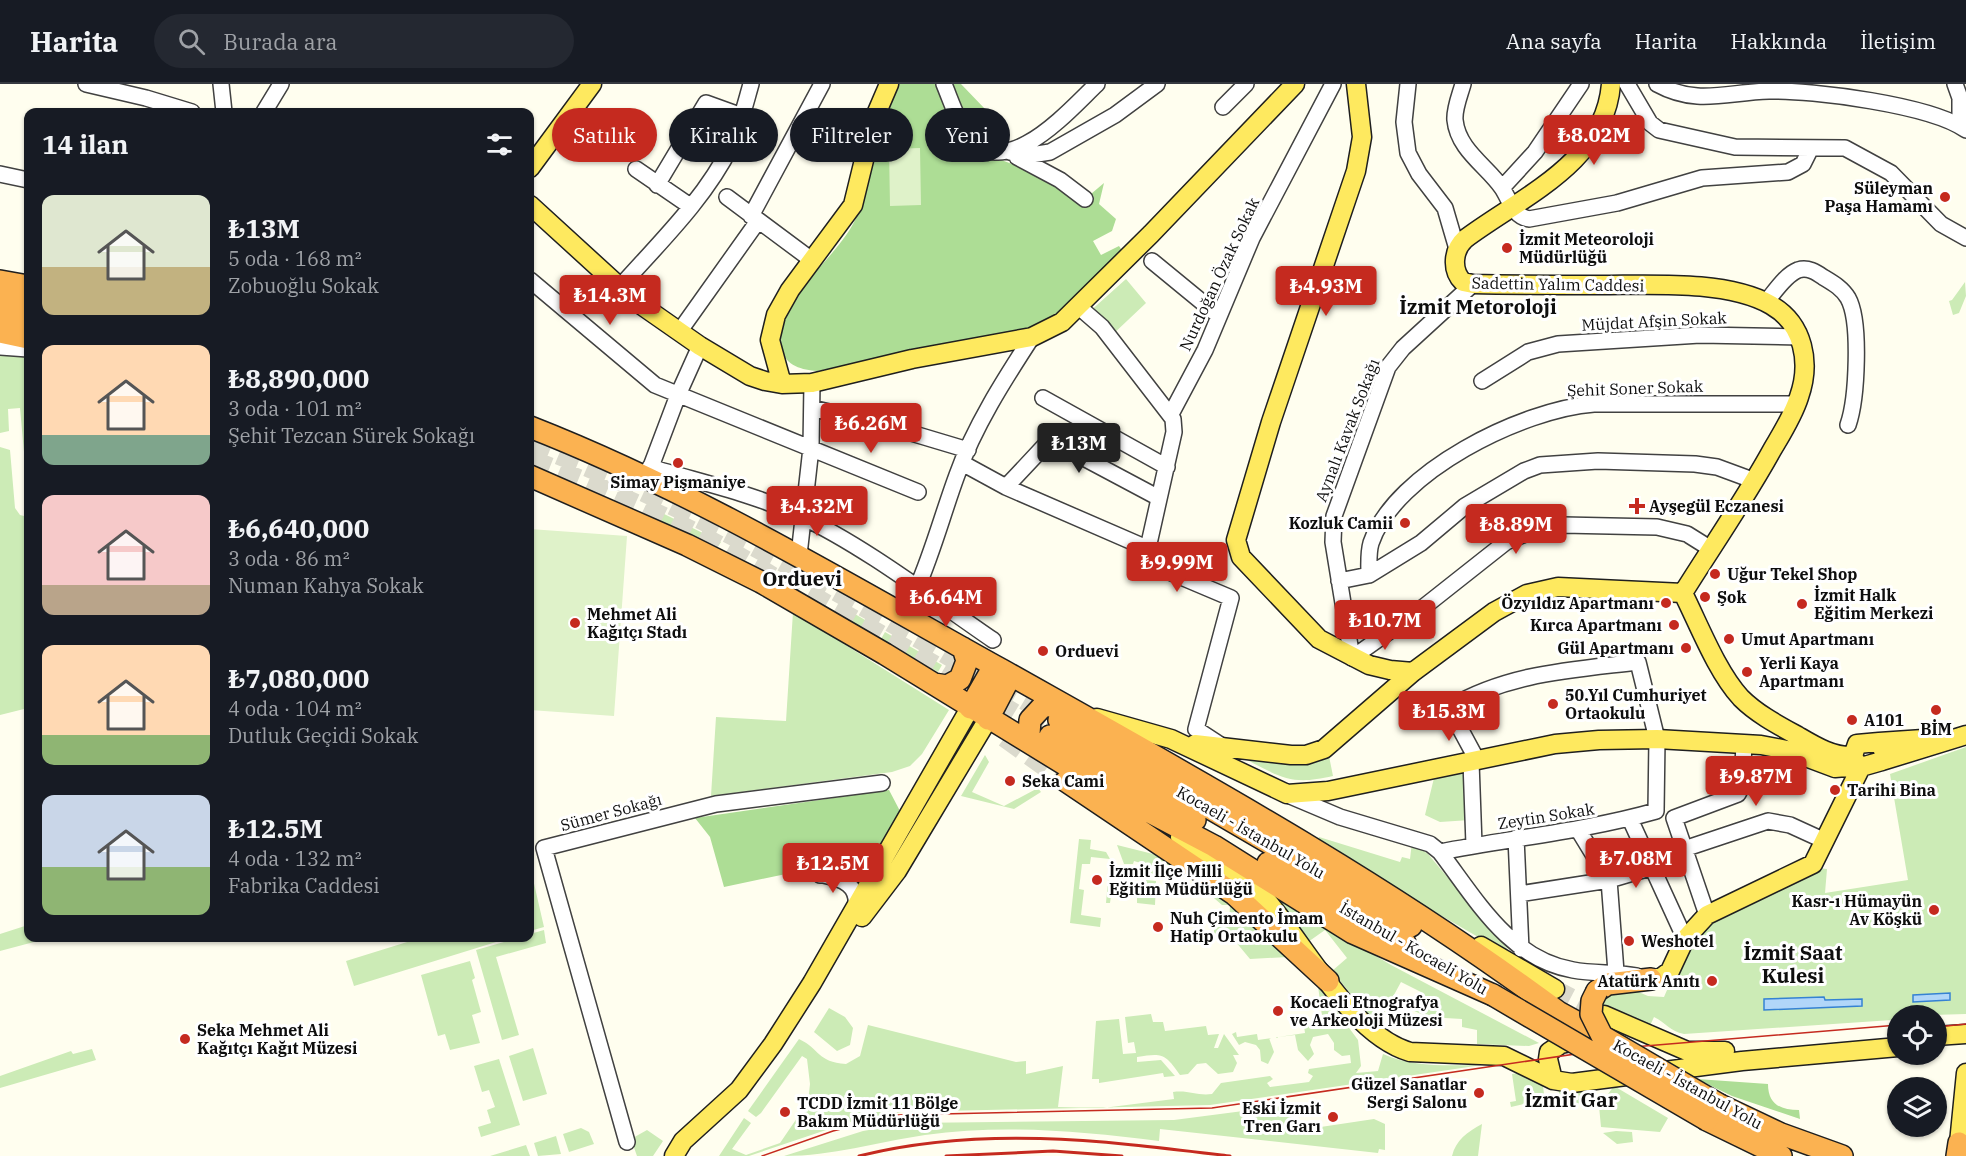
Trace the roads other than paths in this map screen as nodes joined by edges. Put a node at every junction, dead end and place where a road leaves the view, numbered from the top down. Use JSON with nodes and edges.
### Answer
{"nodes":[{"id":1,"x":86,"y":84,"type":"edge"},
{"id":2,"x":221,"y":84,"type":"edge"},
{"id":3,"x":281,"y":84,"type":"edge"},
{"id":4,"x":592,"y":84,"type":"edge"},
{"id":5,"x":751,"y":84,"type":"edge"},
{"id":6,"x":822,"y":84,"type":"edge"},
{"id":7,"x":889,"y":84,"type":"edge"},
{"id":8,"x":944,"y":84,"type":"edge"},
{"id":9,"x":1097,"y":84,"type":"edge"},
{"id":10,"x":1157,"y":84,"type":"edge"},
{"id":11,"x":1246,"y":84,"type":"edge"},
{"id":12,"x":1295,"y":84,"type":"edge"},
{"id":13,"x":1333,"y":84,"type":"edge"},
{"id":14,"x":1356,"y":84,"type":"edge"},
{"id":15,"x":1408,"y":84,"type":"edge"},
{"id":16,"x":1463,"y":84,"type":"edge"},
{"id":17,"x":1581,"y":84,"type":"edge"},
{"id":18,"x":1611,"y":84,"type":"edge"},
{"id":19,"x":1627,"y":84,"type":"edge"},
{"id":20,"x":1657,"y":84,"type":"edge"},
{"id":21,"x":1955,"y":84,"type":"edge"},
{"id":22,"x":144,"y":91,"type":"edge"},
{"id":23,"x":1223,"y":107,"type":"dead end"},
{"id":24,"x":183,"y":108,"type":"edge"},
{"id":25,"x":224,"y":108,"type":"edge"},
{"id":26,"x":266,"y":108,"type":"edge"},
{"id":27,"x":704,"y":108,"type":"edge"},
{"id":28,"x":718,"y":108,"type":"edge"},
{"id":29,"x":744,"y":108,"type":"edge"},
{"id":30,"x":954,"y":108,"type":"edge"},
{"id":31,"x":1963,"y":128,"type":"edge"},
{"id":32,"x":1811,"y":148,"type":"junction"},
{"id":33,"x":1010,"y":151,"type":"edge"},
{"id":34,"x":1010,"y":152,"type":"edge"},
{"id":35,"x":1010,"y":154,"type":"edge"},
{"id":36,"x":671,"y":162,"type":"edge"},
{"id":37,"x":720,"y":162,"type":"edge"},
{"id":38,"x":534,"y":163,"type":"edge"},
{"id":39,"x":636,"y":170,"type":"dead end"},
{"id":40,"x":0,"y":174,"type":"edge"},
{"id":41,"x":24,"y":179,"type":"edge"},
{"id":42,"x":657,"y":185,"type":"junction"},
{"id":43,"x":1502,"y":188,"type":"junction"},
{"id":44,"x":727,"y":197,"type":"dead end"},
{"id":45,"x":1085,"y":200,"type":"dead end"},
{"id":46,"x":690,"y":206,"type":"junction"},
{"id":47,"x":1512,"y":207,"type":"junction"},
{"id":48,"x":534,"y":209,"type":"edge"},
{"id":49,"x":754,"y":219,"type":"junction"},
{"id":50,"x":1966,"y":238,"type":"edge"},
{"id":51,"x":1457,"y":249,"type":"junction"},
{"id":52,"x":813,"y":261,"type":"junction"},
{"id":53,"x":1152,"y":261,"type":"dead end"},
{"id":54,"x":0,"y":281,"type":"edge"},
{"id":55,"x":534,"y":283,"type":"edge"},
{"id":56,"x":1473,"y":284,"type":"junction"},
{"id":57,"x":24,"y":285,"type":"edge"},
{"id":58,"x":619,"y":288,"type":"junction"},
{"id":59,"x":0,"y":297,"type":"edge"},
{"id":60,"x":24,"y":301,"type":"edge"},
{"id":61,"x":1766,"y":302,"type":"junction"},
{"id":62,"x":1078,"y":306,"type":"junction"},
{"id":63,"x":0,"y":315,"type":"edge"},
{"id":64,"x":1220,"y":316,"type":"junction"},
{"id":65,"x":24,"y":320,"type":"edge"},
{"id":66,"x":0,"y":332,"type":"edge"},
{"id":67,"x":680,"y":333,"type":"junction"},
{"id":68,"x":24,"y":337,"type":"edge"},
{"id":69,"x":1032,"y":337,"type":"junction"},
{"id":70,"x":1800,"y":337,"type":"junction"},
{"id":71,"x":700,"y":346,"type":"junction"},
{"id":72,"x":0,"y":347,"type":"edge"},
{"id":73,"x":24,"y":349,"type":"edge"},
{"id":74,"x":1482,"y":381,"type":"dead end"},
{"id":75,"x":812,"y":383,"type":"junction"},
{"id":76,"x":782,"y":384,"type":"junction"},
{"id":77,"x":678,"y":394,"type":"junction"},
{"id":78,"x":1043,"y":398,"type":"dead end"},
{"id":79,"x":1797,"y":404,"type":"junction"},
{"id":80,"x":812,"y":408,"type":"junction"},
{"id":81,"x":1171,"y":414,"type":"junction"},
{"id":82,"x":1848,"y":424,"type":"dead end"},
{"id":83,"x":534,"y":429,"type":"edge"},
{"id":84,"x":811,"y":448,"type":"junction"},
{"id":85,"x":965,"y":457,"type":"junction"},
{"id":86,"x":1167,"y":467,"type":"junction"},
{"id":87,"x":649,"y":472,"type":"junction"},
{"id":88,"x":534,"y":478,"type":"edge"},
{"id":89,"x":1755,"y":481,"type":"junction"},
{"id":90,"x":1006,"y":488,"type":"junction"},
{"id":91,"x":918,"y":492,"type":"dead end"},
{"id":92,"x":1159,"y":498,"type":"junction"},
{"id":93,"x":802,"y":517,"type":"junction"},
{"id":94,"x":1148,"y":548,"type":"junction"},
{"id":95,"x":1711,"y":549,"type":"junction"},
{"id":96,"x":799,"y":555,"type":"junction"},
{"id":97,"x":1369,"y":575,"type":"junction"},
{"id":98,"x":1339,"y":580,"type":"junction"},
{"id":99,"x":916,"y":588,"type":"junction"},
{"id":100,"x":1683,"y":593,"type":"junction"},
{"id":101,"x":993,"y":640,"type":"dead end"},
{"id":102,"x":963,"y":648,"type":"junction"},
{"id":103,"x":1352,"y":658,"type":"junction"},
{"id":104,"x":1002,"y":671,"type":"junction"},
{"id":105,"x":1413,"y":672,"type":"junction"},
{"id":106,"x":934,"y":684,"type":"junction"},
{"id":107,"x":979,"y":714,"type":"junction"},
{"id":108,"x":1081,"y":714,"type":"junction"},
{"id":109,"x":1051,"y":726,"type":"junction"},
{"id":110,"x":1963,"y":735,"type":"edge"},
{"id":111,"x":1171,"y":739,"type":"junction"},
{"id":112,"x":1656,"y":739,"type":"junction"},
{"id":113,"x":1879,"y":742,"type":"junction"},
{"id":114,"x":1744,"y":744,"type":"junction"},
{"id":115,"x":1227,"y":749,"type":"junction"},
{"id":116,"x":1474,"y":761,"type":"junction"},
{"id":117,"x":1882,"y":761,"type":"junction"},
{"id":118,"x":1857,"y":763,"type":"junction"},
{"id":119,"x":1066,"y":782,"type":"tunnel mouth"},
{"id":120,"x":882,"y":783,"type":"dead end"},
{"id":121,"x":1100,"y":786,"type":"junction"},
{"id":122,"x":1287,"y":794,"type":"junction"},
{"id":123,"x":1656,"y":812,"type":"junction"},
{"id":124,"x":1674,"y":818,"type":"junction"},
{"id":125,"x":1630,"y":819,"type":"junction"},
{"id":126,"x":1580,"y":831,"type":"junction"},
{"id":127,"x":1516,"y":838,"type":"junction"},
{"id":128,"x":1825,"y":841,"type":"junction"},
{"id":129,"x":1474,"y":845,"type":"junction"},
{"id":130,"x":889,"y":849,"type":"junction"},
{"id":131,"x":1684,"y":849,"type":"junction"},
{"id":132,"x":1440,"y":852,"type":"junction"},
{"id":133,"x":1653,"y":867,"type":"junction"},
{"id":134,"x":1357,"y":875,"type":"junction"},
{"id":135,"x":1608,"y":880,"type":"junction"},
{"id":136,"x":1520,"y":894,"type":"junction"},
{"id":137,"x":856,"y":908,"type":"junction"},
{"id":138,"x":1707,"y":915,"type":"junction"},
{"id":139,"x":1685,"y":939,"type":"junction"},
{"id":140,"x":1521,"y":949,"type":"junction"},
{"id":141,"x":1616,"y":972,"type":"junction"},
{"id":142,"x":1651,"y":979,"type":"junction"},
{"id":143,"x":1328,"y":981,"type":"junction"},
{"id":144,"x":812,"y":983,"type":"junction"},
{"id":145,"x":1502,"y":983,"type":"junction"},
{"id":146,"x":1555,"y":988,"type":"tunnel mouth"},
{"id":147,"x":1604,"y":1015,"type":"tunnel mouth"},
{"id":148,"x":1645,"y":1034,"type":"junction"},
{"id":149,"x":1966,"y":1034,"type":"edge"},
{"id":150,"x":1947,"y":1035,"type":"edge"},
{"id":151,"x":1602,"y":1036,"type":"junction"},
{"id":152,"x":1887,"y":1040,"type":"edge"},
{"id":153,"x":1966,"y":1042,"type":"edge"},
{"id":154,"x":1947,"y":1043,"type":"edge"},
{"id":155,"x":1887,"y":1048,"type":"edge"},
{"id":156,"x":1966,"y":1073,"type":"edge"},
{"id":157,"x":1553,"y":1080,"type":"junction"},
{"id":158,"x":1713,"y":1112,"type":"junction"},
{"id":159,"x":627,"y":1142,"type":"dead end"},
{"id":160,"x":1961,"y":1147,"type":"edge"},
{"id":161,"x":674,"y":1156,"type":"edge"},
{"id":162,"x":1781,"y":1156,"type":"edge"},
{"id":163,"x":1842,"y":1156,"type":"edge"}],
"edges":[{"from":1,"to":22,"type":"street"},
{"from":2,"to":25,"type":"street"},
{"from":3,"to":26,"type":"street"},
{"from":4,"to":38,"type":"main road"},
{"from":5,"to":29,"type":"street"},
{"from":6,"to":49,"type":"street"},
{"from":7,"to":52,"type":"main road"},
{"from":8,"to":30,"type":"street"},
{"from":9,"to":33,"type":"street"},
{"from":10,"to":34,"type":"street"},
{"from":11,"to":23,"type":"street"},
{"from":12,"to":62,"type":"main road"},
{"from":13,"to":64,"type":"street","name":"Nurdoğan Özak Sokak"},
{"from":14,"to":103,"type":"main road"},
{"from":15,"to":51,"type":"street"},
{"from":16,"to":43,"type":"street"},
{"from":17,"to":43,"type":"street"},
{"from":18,"to":47,"type":"main road"},
{"from":19,"to":32,"type":"street"},
{"from":20,"to":31,"type":"street"},
{"from":21,"to":31,"type":"street"},
{"from":22,"to":24,"type":"street"},
{"from":27,"to":28,"type":"street"},
{"from":32,"to":47,"type":"street"},
{"from":32,"to":50,"type":"street"},
{"from":35,"to":45,"type":"street"},
{"from":36,"to":42,"type":"street"},
{"from":37,"to":46,"type":"street"},
{"from":39,"to":42,"type":"street"},
{"from":40,"to":41,"type":"street"},
{"from":42,"to":46,"type":"street"},
{"from":43,"to":47,"type":"street"},
{"from":44,"to":49,"type":"street"},
{"from":46,"to":58,"type":"street"},
{"from":47,"to":51,"type":"main road"},
{"from":48,"to":58,"type":"main road"},
{"from":49,"to":52,"type":"street"},
{"from":49,"to":67,"type":"street"},
{"from":51,"to":56,"type":"main road","name":"Sadettin Yalım Caddesi"},
{"from":52,"to":76,"type":"main road"},
{"from":53,"to":64,"type":"street"},
{"from":54,"to":57,"type":"highway"},
{"from":55,"to":77,"type":"street"},
{"from":56,"to":61,"type":"main road","name":"Sadettin Yalım Caddesi"},
{"from":56,"to":98,"type":"street","name":"Aynalı Kavak Sokağı"},
{"from":58,"to":67,"type":"main road"},
{"from":59,"to":60,"type":"highway"},
{"from":61,"to":70,"type":"main road","name":"Sadettin Yalım Caddesi"},
{"from":61,"to":82,"type":"street"},
{"from":62,"to":69,"type":"main road"},
{"from":62,"to":81,"type":"street"},
{"from":63,"to":65,"type":"highway"},
{"from":64,"to":81,"type":"street","name":"Nurdoğan Özak Sokak"},
{"from":66,"to":68,"type":"highway"},
{"from":67,"to":71,"type":"main road"},
{"from":69,"to":75,"type":"main road"},
{"from":69,"to":85,"type":"street"},
{"from":70,"to":74,"type":"street","name":"Müjdat Afşin Sokak"},
{"from":70,"to":79,"type":"main road"},
{"from":71,"to":76,"type":"main road"},
{"from":71,"to":77,"type":"street"},
{"from":72,"to":73,"type":"street"},
{"from":75,"to":76,"type":"main road"},
{"from":75,"to":80,"type":"street"},
{"from":77,"to":84,"type":"street"},
{"from":77,"to":87,"type":"street"},
{"from":78,"to":86,"type":"street"},
{"from":79,"to":89,"type":"main road"},
{"from":79,"to":97,"type":"street","name":"Şehit Soner Sokak"},
{"from":80,"to":84,"type":"street"},
{"from":80,"to":85,"type":"street"},
{"from":81,"to":86,"type":"street"},
{"from":83,"to":87,"type":"highway"},
{"from":84,"to":91,"type":"street"},
{"from":84,"to":93,"type":"street"},
{"from":85,"to":90,"type":"street"},
{"from":85,"to":99,"type":"street"},
{"from":86,"to":92,"type":"street"},
{"from":87,"to":93,"type":"street"},
{"from":87,"to":96,"type":"highway"},
{"from":88,"to":106,"type":"highway"},
{"from":89,"to":95,"type":"main road"},
{"from":89,"to":97,"type":"street"},
{"from":90,"to":92,"type":"street"},
{"from":90,"to":94,"type":"street"},
{"from":92,"to":94,"type":"street"},
{"from":93,"to":96,"type":"street"},
{"from":93,"to":99,"type":"street"},
{"from":94,"to":115,"type":"street"},
{"from":95,"to":100,"type":"main road"},
{"from":95,"to":103,"type":"street"},
{"from":96,"to":102,"type":"highway"},
{"from":97,"to":98,"type":"street"},
{"from":98,"to":103,"type":"street","name":"Aynalı Kavak Sokağı"},
{"from":99,"to":101,"type":"street"},
{"from":100,"to":105,"type":"main road"},
{"from":100,"to":118,"type":"main road"},
{"from":102,"to":104,"type":"highway"},
{"from":102,"to":106,"type":"highway"},
{"from":103,"to":105,"type":"main road"},
{"from":104,"to":107,"type":"highway"},
{"from":104,"to":109,"type":"highway"},
{"from":105,"to":115,"type":"main road"},
{"from":106,"to":107,"type":"highway"},
{"from":107,"to":109,"type":"highway"},
{"from":107,"to":130,"type":"main road"},
{"from":107,"to":144,"type":"main road"},
{"from":108,"to":109,"type":"highway"},
{"from":108,"to":111,"type":"main road"},
{"from":108,"to":134,"type":"highway"},
{"from":109,"to":121,"type":"highway"},
{"from":109,"to":145,"type":"highway","name":"İstanbul - Kocaeli Yolu"},
{"from":110,"to":113,"type":"main road"},
{"from":110,"to":117,"type":"main road"},
{"from":111,"to":115,"type":"main road"},
{"from":111,"to":122,"type":"main road"},
{"from":112,"to":114,"type":"main road"},
{"from":112,"to":116,"type":"main road"},
{"from":112,"to":116,"type":"street"},
{"from":112,"to":123,"type":"street"},
{"from":113,"to":117,"type":"main road"},
{"from":113,"to":118,"type":"main road"},
{"from":114,"to":118,"type":"main road"},
{"from":114,"to":124,"type":"street"},
{"from":116,"to":122,"type":"main road"},
{"from":116,"to":129,"type":"street"},
{"from":117,"to":118,"type":"main road"},
{"from":118,"to":128,"type":"main road"},
{"from":119,"to":143,"type":"highway"},
{"from":120,"to":159,"type":"street","name":"Sümer Sokağı"},
{"from":121,"to":143,"type":"main road"},
{"from":121,"to":145,"type":"highway"},
{"from":122,"to":132,"type":"street"},
{"from":123,"to":124,"type":"street"},
{"from":123,"to":125,"type":"street","name":"Zeytin Sokak"},
{"from":124,"to":131,"type":"street"},
{"from":125,"to":126,"type":"street","name":"Zeytin Sokak"},
{"from":125,"to":133,"type":"street"},
{"from":126,"to":127,"type":"street","name":"Zeytin Sokak"},
{"from":126,"to":135,"type":"street"},
{"from":127,"to":129,"type":"street","name":"Zeytin Sokak"},
{"from":127,"to":136,"type":"street"},
{"from":128,"to":131,"type":"street"},
{"from":128,"to":138,"type":"main road"},
{"from":129,"to":132,"type":"street","name":"Zeytin Sokak"},
{"from":130,"to":137,"type":"main road"},
{"from":130,"to":137,"type":"street"},
{"from":131,"to":138,"type":"street"},
{"from":132,"to":140,"type":"street"},
{"from":133,"to":135,"type":"street"},
{"from":133,"to":139,"type":"street"},
{"from":134,"to":145,"type":"highway"},
{"from":134,"to":146,"type":"main road"},
{"from":135,"to":136,"type":"street"},
{"from":135,"to":141,"type":"street"},
{"from":136,"to":140,"type":"street"},
{"from":137,"to":144,"type":"main road"},
{"from":138,"to":139,"type":"main road"},
{"from":139,"to":142,"type":"main road"},
{"from":140,"to":141,"type":"street"},
{"from":141,"to":142,"type":"street"},
{"from":142,"to":151,"type":"highway","bridge":true},
{"from":143,"to":157,"type":"main road"},
{"from":144,"to":161,"type":"main road"},
{"from":145,"to":151,"type":"highway","name":"Kocaeli - İstanbul Yolu"},
{"from":145,"to":158,"type":"highway","name":"İstanbul - Kocaeli Yolu","bridge":true},
{"from":147,"to":148,"type":"main road"},
{"from":148,"to":152,"type":"main road"},
{"from":148,"to":157,"type":"main road"},
{"from":149,"to":150,"type":"main road"},
{"from":151,"to":158,"type":"highway","name":"Kocaeli - İstanbul Yolu","bridge":true},
{"from":153,"to":154,"type":"main road"},
{"from":155,"to":157,"type":"main road"},
{"from":156,"to":160,"type":"main road"},
{"from":158,"to":162,"type":"highway","name":"İstanbul - Kocaeli Yolu"},
{"from":158,"to":163,"type":"highway","name":"Kocaeli - İstanbul Yolu"}]}
